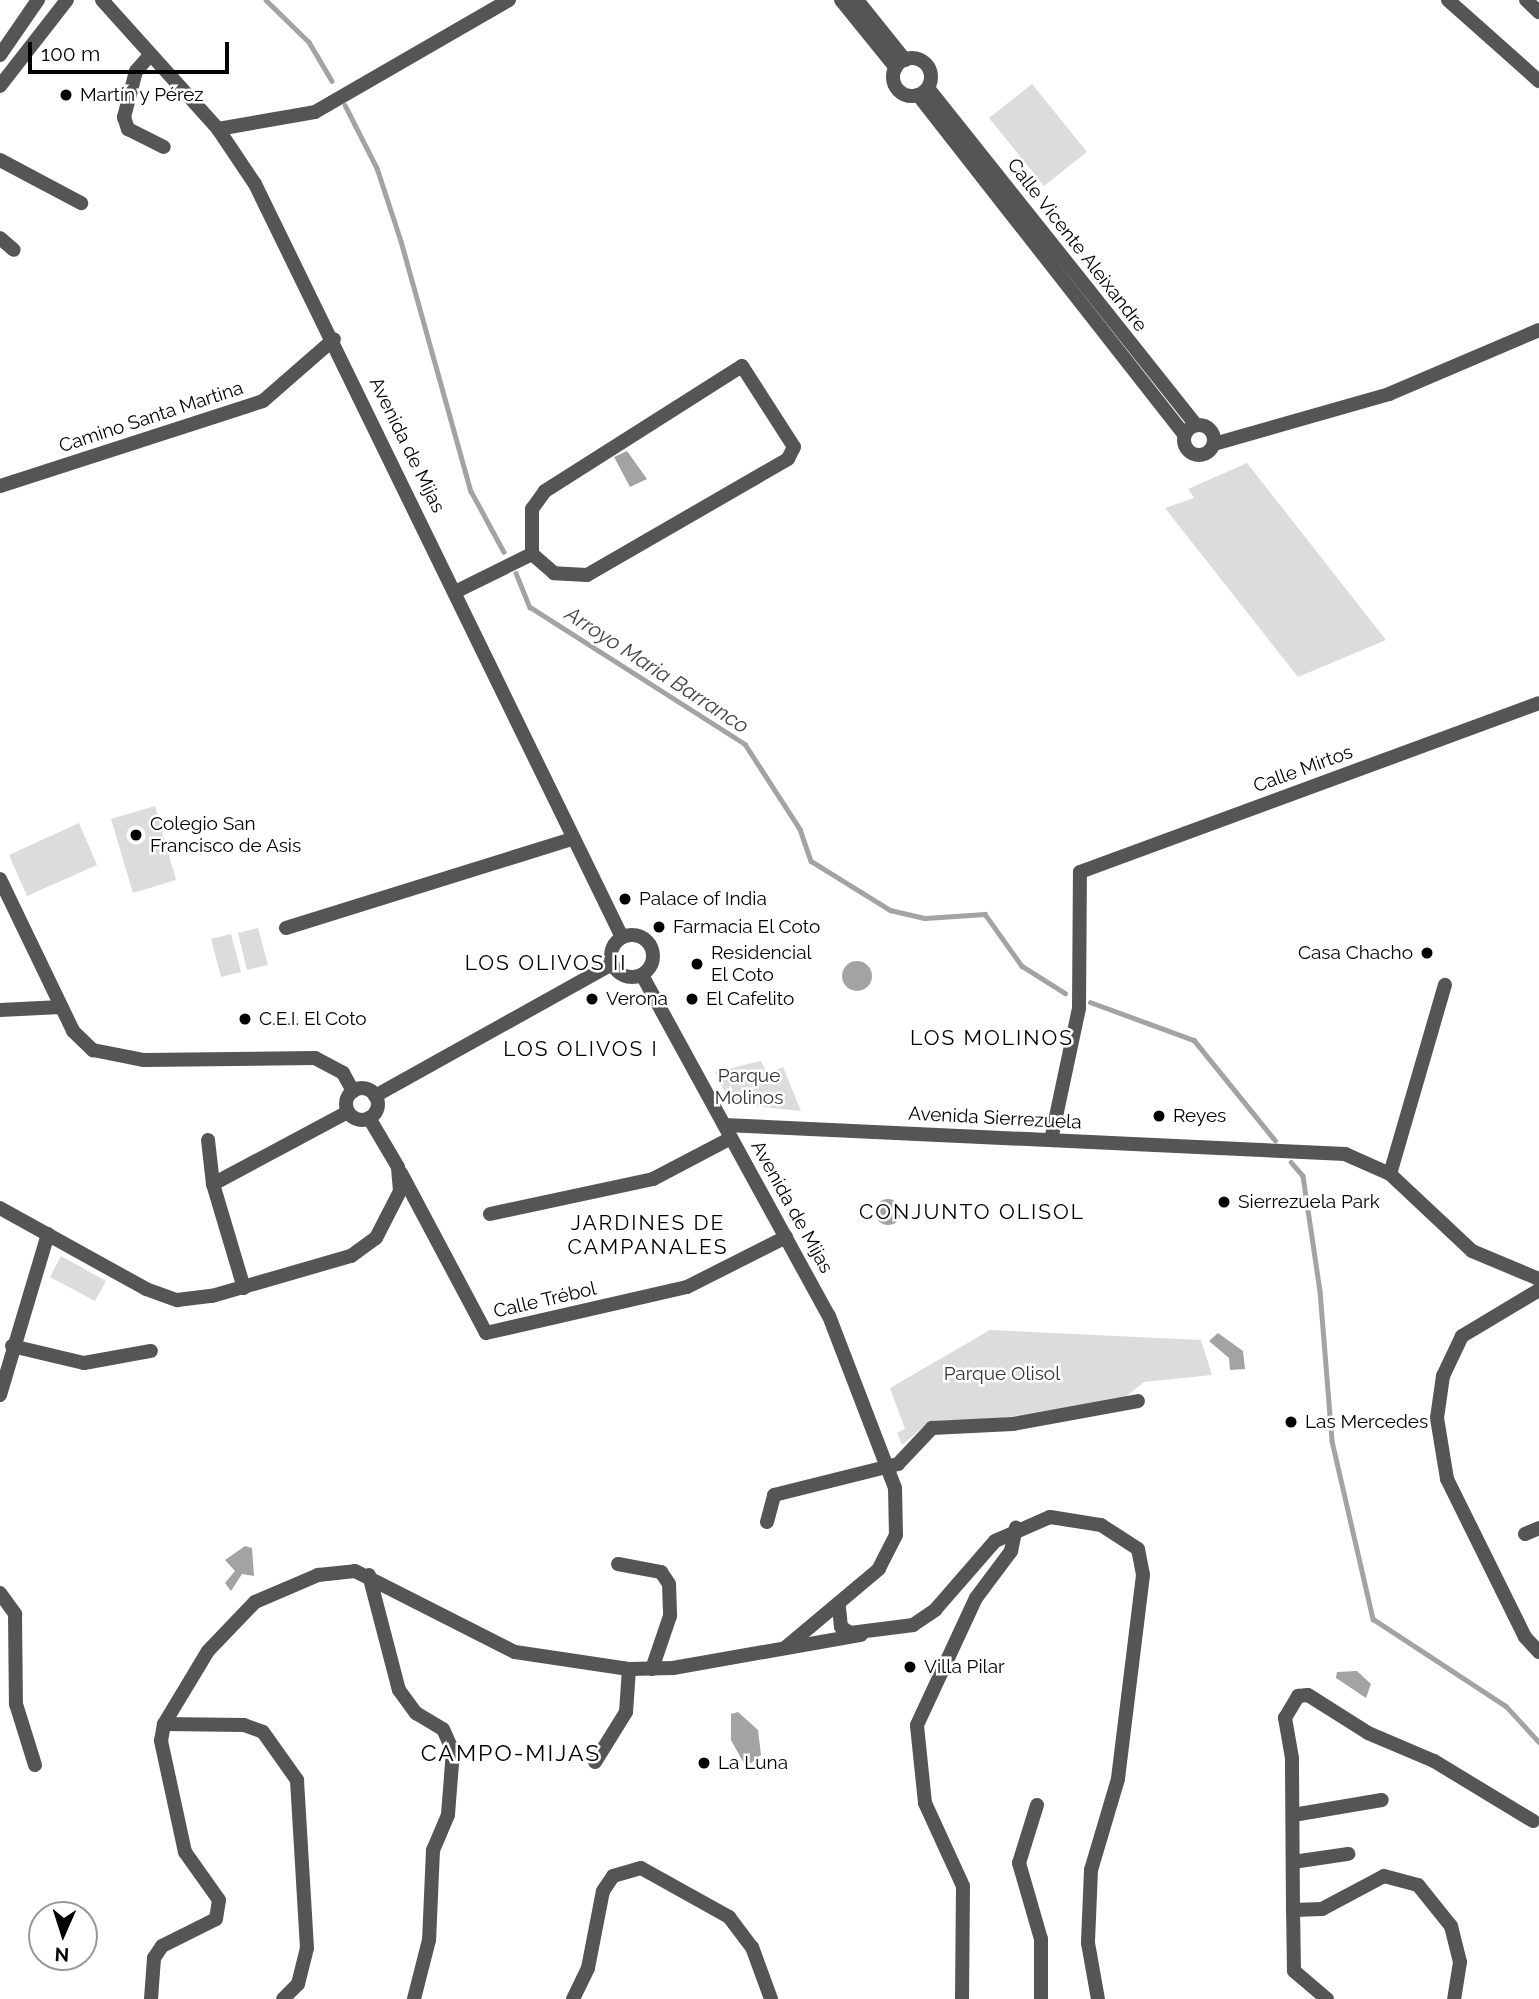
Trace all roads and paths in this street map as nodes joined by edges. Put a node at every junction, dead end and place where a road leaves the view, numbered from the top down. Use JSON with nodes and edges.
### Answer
{"nodes":[{"id":1,"x":38,"y":0,"type":"edge"},
{"id":2,"x":66,"y":0,"type":"edge"},
{"id":3,"x":509,"y":0,"type":"edge"},
{"id":4,"x":841,"y":0,"type":"edge"},
{"id":5,"x":857,"y":0,"type":"edge"},
{"id":6,"x":1448,"y":0,"type":"edge"},
{"id":7,"x":1526,"y":0,"type":"edge"},
{"id":8,"x":100,"y":2,"type":"edge"},
{"id":9,"x":1539,"y":12,"type":"edge"},
{"id":10,"x":0,"y":55,"type":"edge"},
{"id":11,"x":150,"y":55,"type":"junction"},
{"id":12,"x":900,"y":64,"type":"junction"},
{"id":13,"x":1539,"y":81,"type":"edge"},
{"id":14,"x":0,"y":86,"type":"edge"},
{"id":15,"x":923,"y":92,"type":"junction"},
{"id":16,"x":218,"y":129,"type":"junction"},
{"id":17,"x":164,"y":148,"type":"dead end"},
{"id":18,"x":0,"y":160,"type":"edge"},
{"id":19,"x":81,"y":203,"type":"dead end"},
{"id":20,"x":0,"y":238,"type":"edge"},
{"id":21,"x":14,"y":250,"type":"dead end"},
{"id":22,"x":1539,"y":330,"type":"edge"},
{"id":23,"x":334,"y":338,"type":"junction"},
{"id":24,"x":1191,"y":430,"type":"junction"},
{"id":25,"x":1214,"y":444,"type":"junction"},
{"id":26,"x":0,"y":486,"type":"edge"},
{"id":27,"x":532,"y":554,"type":"junction"},
{"id":28,"x":455,"y":592,"type":"junction"},
{"id":29,"x":1539,"y":703,"type":"edge"},
{"id":30,"x":571,"y":839,"type":"junction"},
{"id":31,"x":0,"y":879,"type":"edge"},
{"id":32,"x":286,"y":928,"type":"dead end"},
{"id":33,"x":622,"y":937,"type":"junction"},
{"id":34,"x":612,"y":964,"type":"junction"},
{"id":35,"x":642,"y":975,"type":"junction"},
{"id":36,"x":1445,"y":985,"type":"dead end"},
{"id":37,"x":61,"y":1007,"type":"junction"},
{"id":38,"x":0,"y":1010,"type":"edge"},
{"id":39,"x":353,"y":1091,"type":"junction"},
{"id":40,"x":376,"y":1096,"type":"junction"},
{"id":41,"x":348,"y":1112,"type":"junction"},
{"id":42,"x":369,"y":1118,"type":"junction"},
{"id":43,"x":727,"y":1131,"type":"junction"},
{"id":44,"x":208,"y":1140,"type":"dead end"},
{"id":45,"x":1051,"y":1140,"type":"junction"},
{"id":46,"x":398,"y":1167,"type":"junction"},
{"id":47,"x":1390,"y":1174,"type":"junction"},
{"id":48,"x":213,"y":1184,"type":"junction"},
{"id":49,"x":0,"y":1208,"type":"edge"},
{"id":50,"x":490,"y":1214,"type":"dead end"},
{"id":51,"x":48,"y":1234,"type":"junction"},
{"id":52,"x":786,"y":1237,"type":"junction"},
{"id":53,"x":1539,"y":1279,"type":"edge"},
{"id":54,"x":244,"y":1288,"type":"junction"},
{"id":55,"x":1539,"y":1290,"type":"edge"},
{"id":56,"x":12,"y":1346,"type":"junction"},
{"id":57,"x":151,"y":1351,"type":"dead end"},
{"id":58,"x":0,"y":1395,"type":"edge"},
{"id":59,"x":1138,"y":1401,"type":"dead end"},
{"id":60,"x":890,"y":1467,"type":"junction"},
{"id":61,"x":767,"y":1522,"type":"dead end"},
{"id":62,"x":1016,"y":1528,"type":"junction"},
{"id":63,"x":1539,"y":1528,"type":"edge"},
{"id":64,"x":1525,"y":1534,"type":"dead end"},
{"id":65,"x":618,"y":1564,"type":"dead end"},
{"id":66,"x":369,"y":1575,"type":"junction"},
{"id":67,"x":0,"y":1593,"type":"edge"},
{"id":68,"x":839,"y":1608,"type":"junction"},
{"id":69,"x":861,"y":1635,"type":"junction"},
{"id":70,"x":783,"y":1650,"type":"junction"},
{"id":71,"x":1539,"y":1652,"type":"edge"},
{"id":72,"x":629,"y":1669,"type":"junction"},
{"id":73,"x":652,"y":1669,"type":"junction"},
{"id":74,"x":164,"y":1724,"type":"junction"},
{"id":75,"x":595,"y":1762,"type":"dead end"},
{"id":76,"x":35,"y":1765,"type":"dead end"},
{"id":77,"x":1382,"y":1800,"type":"dead end"},
{"id":78,"x":1037,"y":1805,"type":"dead end"},
{"id":79,"x":1293,"y":1815,"type":"junction"},
{"id":80,"x":1533,"y":1821,"type":"dead end"},
{"id":81,"x":1348,"y":1854,"type":"dead end"},
{"id":82,"x":1293,"y":1862,"type":"junction"},
{"id":83,"x":1293,"y":1910,"type":"junction"},
{"id":84,"x":151,"y":1999,"type":"edge"},
{"id":85,"x":283,"y":1999,"type":"edge"},
{"id":86,"x":414,"y":1999,"type":"edge"},
{"id":87,"x":573,"y":1999,"type":"edge"},
{"id":88,"x":771,"y":1999,"type":"edge"},
{"id":89,"x":962,"y":1999,"type":"edge"},
{"id":90,"x":1041,"y":1999,"type":"edge"},
{"id":91,"x":1098,"y":1999,"type":"edge"},
{"id":92,"x":1327,"y":1999,"type":"edge"},
{"id":93,"x":1454,"y":1999,"type":"edge"}],
"edges":[{"from":1,"to":10,"type":"street"},
{"from":2,"to":14,"type":"street"},
{"from":3,"to":16,"type":"street"},
{"from":4,"to":12,"type":"street"},
{"from":5,"to":12,"type":"street","name":"Calle Vicente Aleixandre"},
{"from":6,"to":13,"type":"street"},
{"from":7,"to":9,"type":"street"},
{"from":8,"to":11,"type":"street","name":"Avenida de Mijas"},
{"from":11,"to":16,"type":"street","name":"Avenida de Mijas"},
{"from":11,"to":17,"type":"street"},
{"from":12,"to":15,"type":"street","name":"Calle Vicente Aleixandre"},
{"from":12,"to":15,"type":"street","name":"Calle Vicente Aleixandre"},
{"from":15,"to":24,"type":"street","name":"Calle Vicente Aleixandre"},
{"from":16,"to":23,"type":"street","name":"Avenida de Mijas"},
{"from":18,"to":19,"type":"street"},
{"from":20,"to":21,"type":"street"},
{"from":22,"to":25,"type":"street"},
{"from":23,"to":26,"type":"street","name":"Camino Santa Martina"},
{"from":23,"to":28,"type":"street","name":"Avenida de Mijas"},
{"from":24,"to":25,"type":"street","name":"Calle Vicente Aleixandre"},
{"from":24,"to":25,"type":"street"},
{"from":27,"to":27,"type":"street"},
{"from":27,"to":28,"type":"street"},
{"from":28,"to":30,"type":"street","name":"Avenida de Mijas"},
{"from":29,"to":45,"type":"street","name":"Calle Mirtos"},
{"from":30,"to":32,"type":"street"},
{"from":30,"to":33,"type":"street","name":"Avenida de Mijas"},
{"from":31,"to":37,"type":"street"},
{"from":33,"to":34,"type":"street"},
{"from":33,"to":35,"type":"street"},
{"from":34,"to":35,"type":"street"},
{"from":34,"to":40,"type":"street"},
{"from":35,"to":43,"type":"street","name":"Avenida de Mijas"},
{"from":36,"to":47,"type":"street"},
{"from":37,"to":38,"type":"street"},
{"from":37,"to":39,"type":"street"},
{"from":39,"to":40,"type":"street"},
{"from":39,"to":41,"type":"street"},
{"from":40,"to":42,"type":"street"},
{"from":41,"to":42,"type":"street"},
{"from":41,"to":48,"type":"street"},
{"from":42,"to":46,"type":"street"},
{"from":43,"to":45,"type":"street","name":"Avenida Sierrezuela"},
{"from":43,"to":50,"type":"street"},
{"from":43,"to":52,"type":"street","name":"Avenida de Mijas"},
{"from":44,"to":48,"type":"street"},
{"from":45,"to":47,"type":"street","name":"Avenida Sierrezuela"},
{"from":46,"to":52,"type":"street","name":"Calle Trébol"},
{"from":46,"to":54,"type":"street"},
{"from":47,"to":53,"type":"street","name":"Avenida Sierrezuela"},
{"from":48,"to":54,"type":"street"},
{"from":49,"to":51,"type":"street"},
{"from":51,"to":54,"type":"street"},
{"from":51,"to":56,"type":"street"},
{"from":52,"to":60,"type":"street","name":"Avenida de Mijas"},
{"from":55,"to":71,"type":"street"},
{"from":56,"to":57,"type":"street"},
{"from":56,"to":58,"type":"street"},
{"from":59,"to":60,"type":"street"},
{"from":60,"to":61,"type":"street"},
{"from":60,"to":68,"type":"street","name":"Avenida de Mijas"},
{"from":62,"to":69,"type":"street"},
{"from":62,"to":89,"type":"street"},
{"from":62,"to":91,"type":"street"},
{"from":63,"to":64,"type":"street"},
{"from":65,"to":73,"type":"street"},
{"from":66,"to":72,"type":"street"},
{"from":66,"to":74,"type":"street"},
{"from":66,"to":86,"type":"street"},
{"from":67,"to":76,"type":"street"},
{"from":68,"to":69,"type":"street"},
{"from":68,"to":70,"type":"street","name":"Avenida de Mijas"},
{"from":69,"to":70,"type":"street"},
{"from":70,"to":73,"type":"street"},
{"from":72,"to":73,"type":"street"},
{"from":72,"to":75,"type":"street"},
{"from":74,"to":84,"type":"street"},
{"from":74,"to":85,"type":"street"},
{"from":77,"to":79,"type":"street"},
{"from":78,"to":90,"type":"street"},
{"from":79,"to":80,"type":"street"},
{"from":79,"to":82,"type":"street"},
{"from":81,"to":82,"type":"street"},
{"from":82,"to":83,"type":"street"},
{"from":83,"to":92,"type":"street"},
{"from":83,"to":93,"type":"street"},
{"from":87,"to":88,"type":"street"}]}
